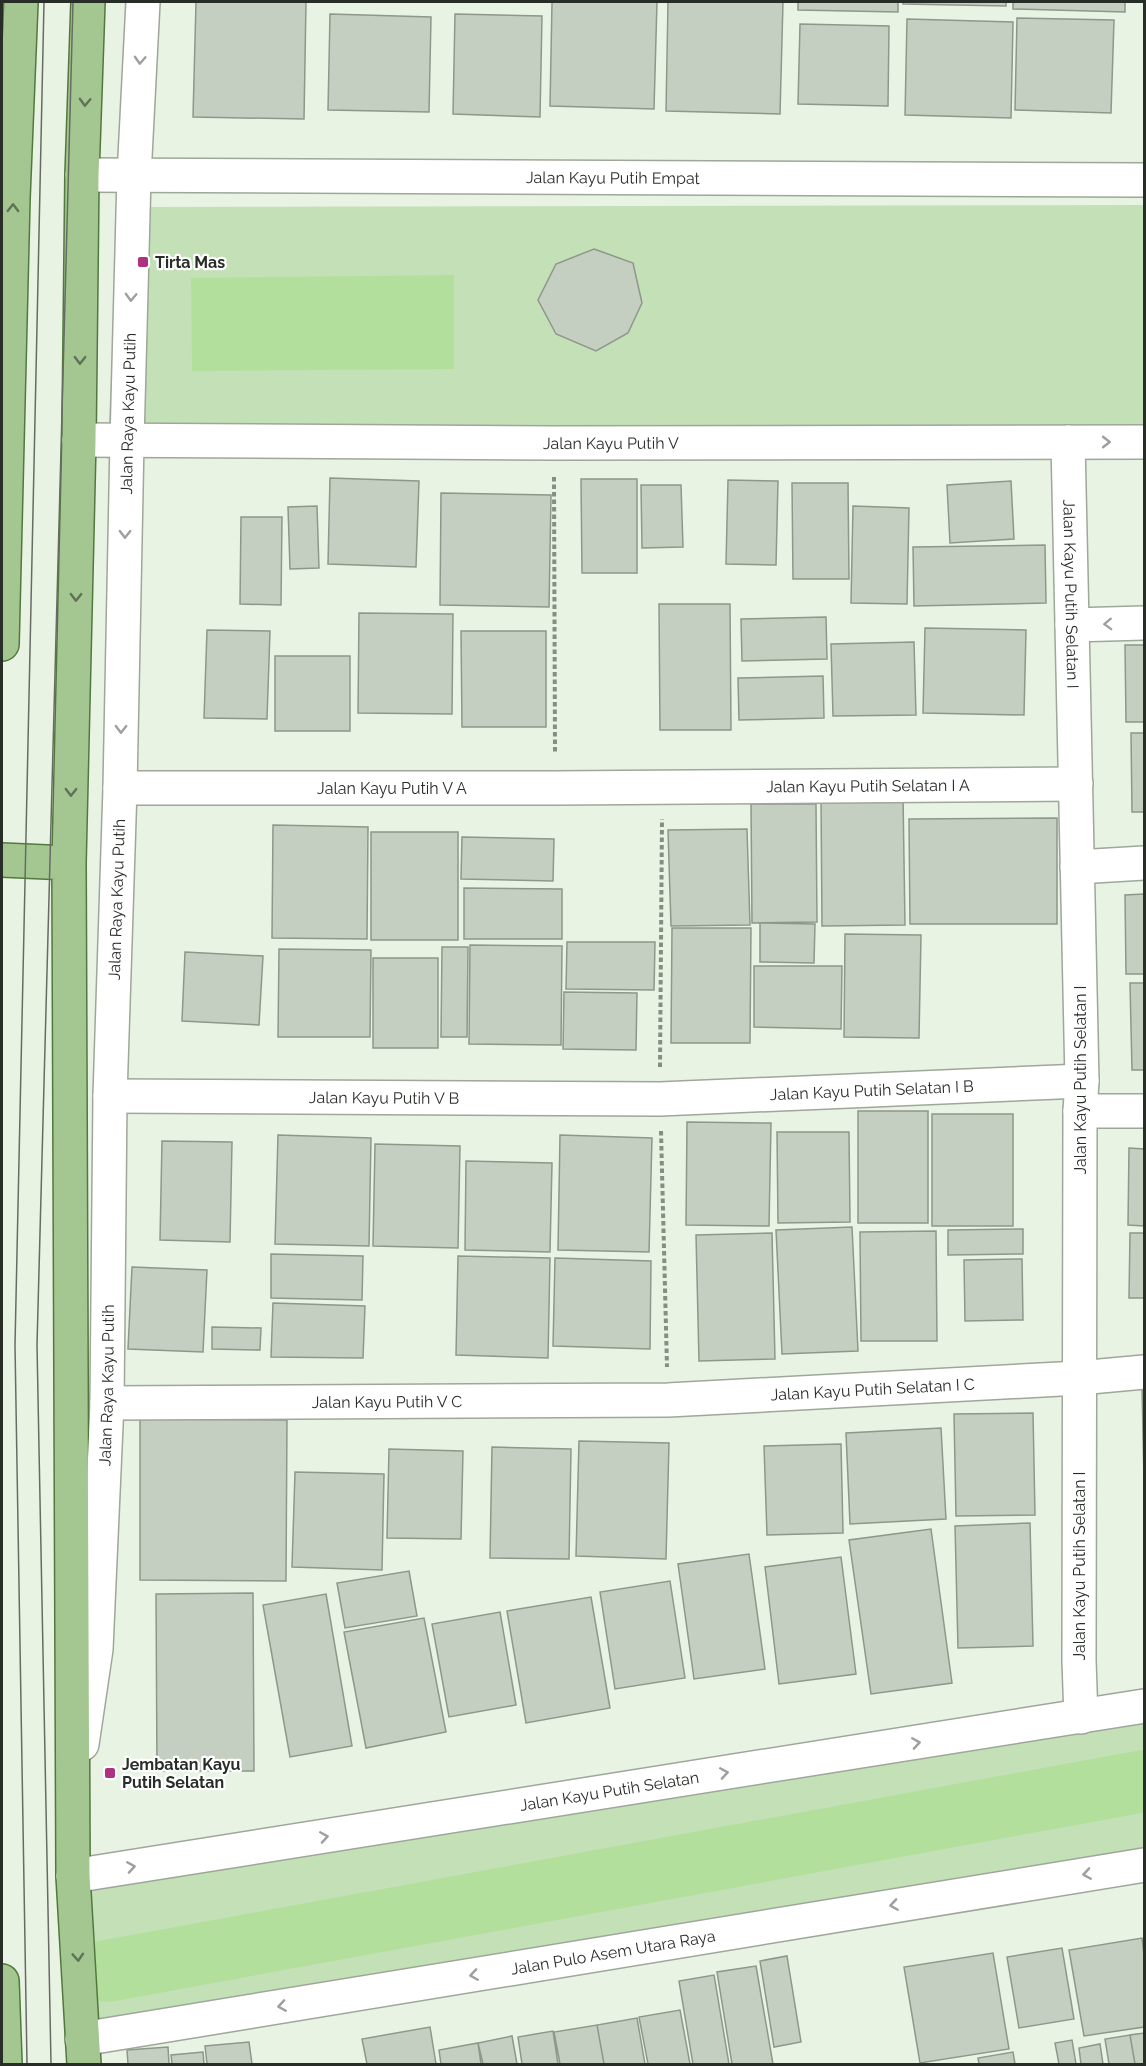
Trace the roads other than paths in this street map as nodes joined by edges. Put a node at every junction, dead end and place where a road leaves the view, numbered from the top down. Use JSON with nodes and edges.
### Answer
{"nodes":[{"id":1,"x":21,"y":2,"type":"edge"},
{"id":2,"x":88,"y":2,"type":"edge"},
{"id":3,"x":143,"y":2,"type":"edge"},
{"id":4,"x":82,"y":175,"type":"junction"},
{"id":5,"x":134,"y":176,"type":"junction"},
{"id":6,"x":1144,"y":180,"type":"edge"},
{"id":7,"x":80,"y":440,"type":"junction"},
{"id":8,"x":127,"y":441,"type":"junction"},
{"id":9,"x":1068,"y":442,"type":"junction"},
{"id":10,"x":1144,"y":442,"type":"edge"},
{"id":11,"x":1144,"y":623,"type":"edge"},
{"id":12,"x":1072,"y":625,"type":"junction"},
{"id":13,"x":2,"y":644,"type":"edge"},
{"id":14,"x":1076,"y":784,"type":"junction"},
{"id":15,"x":662,"y":787,"type":"joint"},
{"id":16,"x":120,"y":789,"type":"junction"},
{"id":17,"x":2,"y":860,"type":"edge"},
{"id":18,"x":69,"y":863,"type":"junction"},
{"id":19,"x":1144,"y":863,"type":"edge"},
{"id":20,"x":1077,"y":867,"type":"junction"},
{"id":21,"x":110,"y":1095,"type":"junction"},
{"id":22,"x":1081,"y":1096,"type":"junction"},
{"id":23,"x":660,"y":1100,"type":"joint"},
{"id":24,"x":1144,"y":1111,"type":"edge"},
{"id":25,"x":1144,"y":1372,"type":"edge"},
{"id":26,"x":1079,"y":1378,"type":"junction"},
{"id":27,"x":668,"y":1400,"type":"joint"},
{"id":28,"x":107,"y":1402,"type":"junction"},
{"id":29,"x":1144,"y":1706,"type":"edge"},
{"id":30,"x":1081,"y":1717,"type":"junction"},
{"id":31,"x":74,"y":1796,"type":"junction"},
{"id":32,"x":1144,"y":1865,"type":"edge"},
{"id":33,"x":73,"y":1876,"type":"junction"},
{"id":34,"x":2,"y":1996,"type":"edge"},
{"id":35,"x":83,"y":2052,"type":"edge"},
{"id":36,"x":4,"y":2053,"type":"edge"}],
"edges":[{"from":13,"to":1,"type":"main road","one_way":true},
{"from":2,"to":4,"type":"main road","name":"Jalan Raya Kayu Putih","one_way":true},
{"from":3,"to":5,"type":"street","name":"Jalan Raya Kayu Putih","one_way":true},
{"from":4,"to":5,"type":"street","name":"Jalan Kayu Putih Empat"},
{"from":4,"to":7,"type":"main road","name":"Jalan Raya Kayu Putih","one_way":true},
{"from":5,"to":6,"type":"street","name":"Jalan Kayu Putih Empat"},
{"from":5,"to":8,"type":"street","name":"Jalan Raya Kayu Putih","one_way":true},
{"from":7,"to":8,"type":"street","name":"Jalan Kayu Putih V"},
{"from":7,"to":18,"type":"main road","name":"Jalan Raya Kayu Putih","one_way":true},
{"from":8,"to":9,"type":"street","name":"Jalan Kayu Putih V"},
{"from":8,"to":16,"type":"street","name":"Jalan Raya Kayu Putih","one_way":true},
{"from":9,"to":10,"type":"street","name":"Jalan Kayu Putih V","one_way":true},
{"from":9,"to":12,"type":"street","name":"Jalan Kayu Putih Selatan I"},
{"from":11,"to":12,"type":"street","one_way":true},
{"from":12,"to":14,"type":"street","name":"Jalan Kayu Putih Selatan I"},
{"from":14,"to":15,"type":"street","name":"Jalan Kayu Putih Selatan I A"},
{"from":14,"to":20,"type":"street","name":"Jalan Kayu Putih Selatan I"},
{"from":15,"to":16,"type":"street","name":"Jalan Kayu Putih V A"},
{"from":16,"to":21,"type":"street","name":"Jalan Raya Kayu Putih"},
{"from":17,"to":18,"type":"main road"},
{"from":18,"to":31,"type":"main road","name":"Jalan Raya Kayu Putih"},
{"from":19,"to":20,"type":"street"},
{"from":20,"to":22,"type":"street","name":"Jalan Kayu Putih Selatan I"},
{"from":21,"to":23,"type":"street","name":"Jalan Kayu Putih V B"},
{"from":21,"to":28,"type":"street","name":"Jalan Raya Kayu Putih"},
{"from":22,"to":23,"type":"street","name":"Jalan Kayu Putih Selatan I B"},
{"from":22,"to":24,"type":"street","name":"Jalan Kayu Putih Selatan I B"},
{"from":22,"to":26,"type":"street","name":"Jalan Kayu Putih Selatan I"},
{"from":25,"to":26,"type":"street","name":"Jalan Kayu Putih Selatan I C"},
{"from":26,"to":27,"type":"street","name":"Jalan Kayu Putih Selatan I C"},
{"from":26,"to":30,"type":"street","name":"Jalan Kayu Putih Selatan I"},
{"from":27,"to":28,"type":"street","name":"Jalan Kayu Putih V C"},
{"from":28,"to":31,"type":"street","name":"Jalan Raya Kayu Putih"},
{"from":29,"to":30,"type":"street","name":"Jalan Kayu Putih Selatan"},
{"from":33,"to":30,"type":"street","name":"Jalan Kayu Putih Selatan","one_way":true},
{"from":31,"to":33,"type":"main road","name":"Jalan Raya Kayu Putih"},
{"from":32,"to":35,"type":"street","name":"Jalan Pulo Asem Utara Raya","one_way":true},
{"from":33,"to":35,"type":"main road","name":"Jalan Raya Kayu Putih","one_way":true},
{"from":34,"to":36,"type":"main road"}]}
